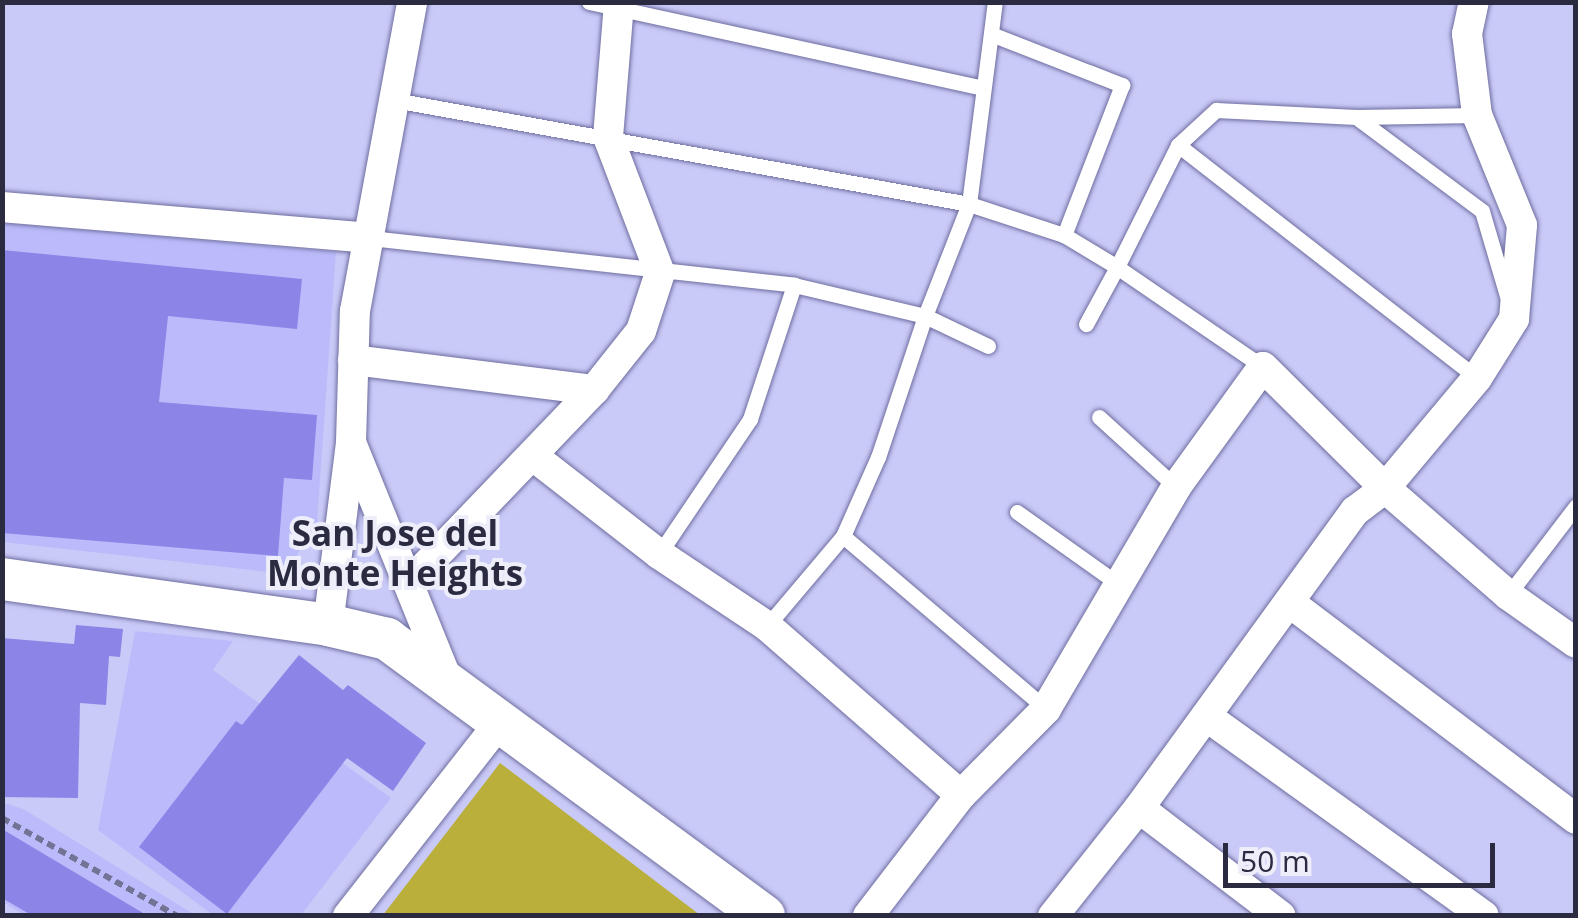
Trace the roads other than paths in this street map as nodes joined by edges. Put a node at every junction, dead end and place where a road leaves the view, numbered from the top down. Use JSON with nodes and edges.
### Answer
{"nodes":[{"id":1,"x":412,"y":2,"type":"edge"},
{"id":2,"x":996,"y":2,"type":"edge"},
{"id":3,"x":1474,"y":2,"type":"edge"},
{"id":4,"x":608,"y":5,"type":"edge"},
{"id":5,"x":990,"y":34,"type":"junction"},
{"id":6,"x":982,"y":88,"type":"junction"},
{"id":7,"x":394,"y":100,"type":"junction"},
{"id":8,"x":1477,"y":114,"type":"junction"},
{"id":9,"x":1356,"y":117,"type":"junction"},
{"id":10,"x":608,"y":137,"type":"junction"},
{"id":11,"x":1178,"y":145,"type":"junction"},
{"id":12,"x":970,"y":204,"type":"junction"},
{"id":13,"x":2,"y":206,"type":"edge"},
{"id":14,"x":1064,"y":235,"type":"junction"},
{"id":15,"x":370,"y":238,"type":"junction"},
{"id":16,"x":1118,"y":267,"type":"junction"},
{"id":17,"x":660,"y":273,"type":"junction"},
{"id":18,"x":794,"y":285,"type":"junction"},
{"id":19,"x":926,"y":316,"type":"junction"},
{"id":20,"x":1514,"y":319,"type":"junction"},
{"id":21,"x":1086,"y":324,"type":"dead end"},
{"id":22,"x":988,"y":346,"type":"dead end"},
{"id":23,"x":353,"y":360,"type":"junction"},
{"id":24,"x":1263,"y":368,"type":"junction"},
{"id":25,"x":1477,"y":378,"type":"junction"},
{"id":26,"x":594,"y":390,"type":"junction"},
{"id":27,"x":1099,"y":417,"type":"dead end"},
{"id":28,"x":350,"y":442,"type":"junction"},
{"id":29,"x":533,"y":456,"type":"junction"},
{"id":30,"x":1176,"y":487,"type":"junction"},
{"id":31,"x":1384,"y":488,"type":"junction"},
{"id":32,"x":1576,"y":506,"type":"edge"},
{"id":33,"x":1017,"y":512,"type":"dead end"},
{"id":34,"x":843,"y":536,"type":"junction"},
{"id":35,"x":659,"y":554,"type":"junction"},
{"id":36,"x":2,"y":579,"type":"edge"},
{"id":37,"x":410,"y":581,"type":"junction"},
{"id":38,"x":1118,"y":583,"type":"junction"},
{"id":39,"x":1508,"y":595,"type":"junction"},
{"id":40,"x":1289,"y":602,"type":"junction"},
{"id":41,"x":328,"y":624,"type":"junction"},
{"id":42,"x":767,"y":626,"type":"junction"},
{"id":43,"x":1576,"y":643,"type":"edge"},
{"id":44,"x":449,"y":684,"type":"junction"},
{"id":45,"x":1046,"y":709,"type":"junction"},
{"id":46,"x":1206,"y":716,"type":"junction"},
{"id":47,"x":501,"y":720,"type":"junction"},
{"id":48,"x":961,"y":795,"type":"junction"},
{"id":49,"x":1139,"y":808,"type":"junction"},
{"id":50,"x":1576,"y":818,"type":"edge"},
{"id":51,"x":348,"y":916,"type":"edge"},
{"id":52,"x":764,"y":916,"type":"edge"},
{"id":53,"x":868,"y":916,"type":"edge"},
{"id":54,"x":1052,"y":916,"type":"edge"},
{"id":55,"x":1280,"y":916,"type":"edge"},
{"id":56,"x":1484,"y":916,"type":"edge"}],
"edges":[{"from":1,"to":7,"type":"street"},
{"from":2,"to":5,"type":"lane"},
{"from":3,"to":8,"type":"street"},
{"from":4,"to":6,"type":"lane"},
{"from":4,"to":10,"type":"street"},
{"from":5,"to":6,"type":"lane"},
{"from":5,"to":14,"type":"lane"},
{"from":6,"to":12,"type":"lane"},
{"from":7,"to":10,"type":"lane"},
{"from":7,"to":15,"type":"street"},
{"from":8,"to":9,"type":"lane"},
{"from":8,"to":20,"type":"street"},
{"from":9,"to":11,"type":"lane"},
{"from":9,"to":20,"type":"lane"},
{"from":10,"to":12,"type":"lane"},
{"from":10,"to":17,"type":"street"},
{"from":11,"to":16,"type":"lane"},
{"from":11,"to":25,"type":"lane"},
{"from":12,"to":14,"type":"lane"},
{"from":12,"to":19,"type":"lane"},
{"from":13,"to":15,"type":"street"},
{"from":14,"to":16,"type":"lane"},
{"from":15,"to":17,"type":"lane"},
{"from":15,"to":23,"type":"street"},
{"from":16,"to":21,"type":"lane"},
{"from":16,"to":24,"type":"lane"},
{"from":17,"to":18,"type":"lane"},
{"from":17,"to":26,"type":"street"},
{"from":18,"to":19,"type":"lane"},
{"from":18,"to":35,"type":"lane"},
{"from":19,"to":22,"type":"lane"},
{"from":19,"to":34,"type":"lane"},
{"from":20,"to":25,"type":"street"},
{"from":23,"to":26,"type":"street"},
{"from":23,"to":28,"type":"street"},
{"from":24,"to":30,"type":"street"},
{"from":24,"to":31,"type":"street"},
{"from":25,"to":31,"type":"street"},
{"from":26,"to":29,"type":"street"},
{"from":27,"to":30,"type":"lane"},
{"from":28,"to":37,"type":"street"},
{"from":28,"to":41,"type":"street"},
{"from":29,"to":35,"type":"street"},
{"from":29,"to":37,"type":"street"},
{"from":30,"to":38,"type":"street"},
{"from":31,"to":39,"type":"street"},
{"from":31,"to":40,"type":"street"},
{"from":32,"to":39,"type":"lane"},
{"from":33,"to":38,"type":"lane"},
{"from":34,"to":42,"type":"lane"},
{"from":34,"to":45,"type":"lane"},
{"from":35,"to":42,"type":"street"},
{"from":36,"to":41,"type":"street"},
{"from":37,"to":44,"type":"street"},
{"from":38,"to":45,"type":"street"},
{"from":39,"to":43,"type":"street"},
{"from":40,"to":46,"type":"street"},
{"from":40,"to":50,"type":"street"},
{"from":41,"to":44,"type":"street"},
{"from":42,"to":48,"type":"street"},
{"from":44,"to":47,"type":"street"},
{"from":45,"to":48,"type":"street"},
{"from":46,"to":49,"type":"street"},
{"from":46,"to":56,"type":"street"},
{"from":47,"to":51,"type":"street"},
{"from":47,"to":52,"type":"street"},
{"from":48,"to":53,"type":"street"},
{"from":49,"to":54,"type":"street"},
{"from":49,"to":55,"type":"street"}]}
